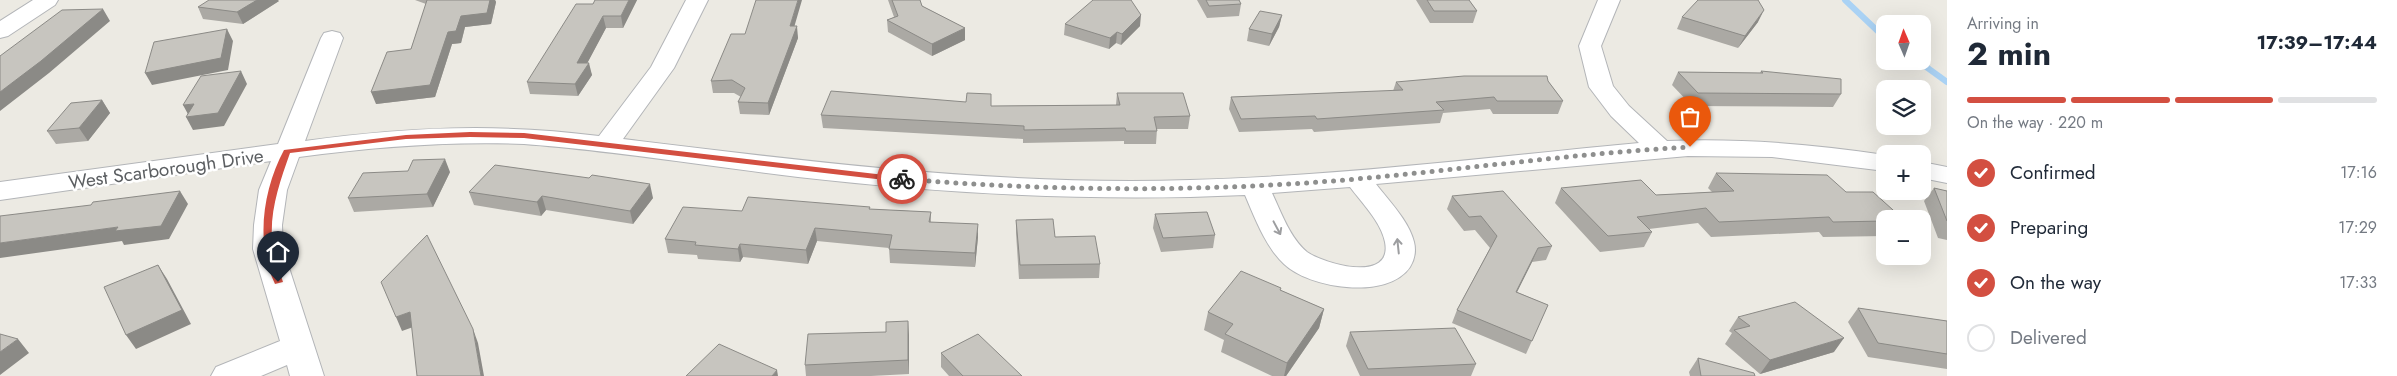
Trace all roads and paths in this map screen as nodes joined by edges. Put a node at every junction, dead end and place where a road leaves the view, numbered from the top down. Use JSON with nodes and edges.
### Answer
{"nodes":[{"id":1,"x":47,"y":0,"type":"edge"},
{"id":2,"x":697,"y":0,"type":"edge"},
{"id":3,"x":1609,"y":0,"type":"edge"},
{"id":4,"x":0,"y":31,"type":"edge"},
{"id":5,"x":332,"y":38,"type":"dead end"},
{"id":6,"x":605,"y":145,"type":"junction"},
{"id":7,"x":1660,"y":149,"type":"junction"},
{"id":8,"x":287,"y":152,"type":"junction"},
{"id":9,"x":1876,"y":161,"type":"edge"},
{"id":10,"x":1931,"y":172,"type":"edge"},
{"id":11,"x":1947,"y":175,"type":"edge"},
{"id":12,"x":1358,"y":179,"type":"junction"},
{"id":13,"x":1254,"y":186,"type":"junction"},
{"id":14,"x":0,"y":191,"type":"edge"},
{"id":15,"x":303,"y":362,"type":"edge"},
{"id":16,"x":228,"y":376,"type":"edge"}],
"edges":[{"from":1,"to":4,"type":"street"},
{"from":2,"to":6,"type":"street"},
{"from":3,"to":7,"type":"street"},
{"from":5,"to":8,"type":"street"},
{"from":6,"to":8,"type":"street","name":"West Scarborough Drive"},
{"from":6,"to":13,"type":"street","name":"West Scarborough Drive"},
{"from":7,"to":9,"type":"street","name":"West Scarborough Drive"},
{"from":7,"to":12,"type":"street","name":"West Scarborough Drive"},
{"from":8,"to":14,"type":"street","name":"West Scarborough Drive"},
{"from":8,"to":15,"type":"street"},
{"from":10,"to":11,"type":"street"},
{"from":12,"to":13,"type":"street","name":"West Scarborough Drive"},
{"from":13,"to":12,"type":"street","one_way":true},
{"from":15,"to":16,"type":"street"}]}
